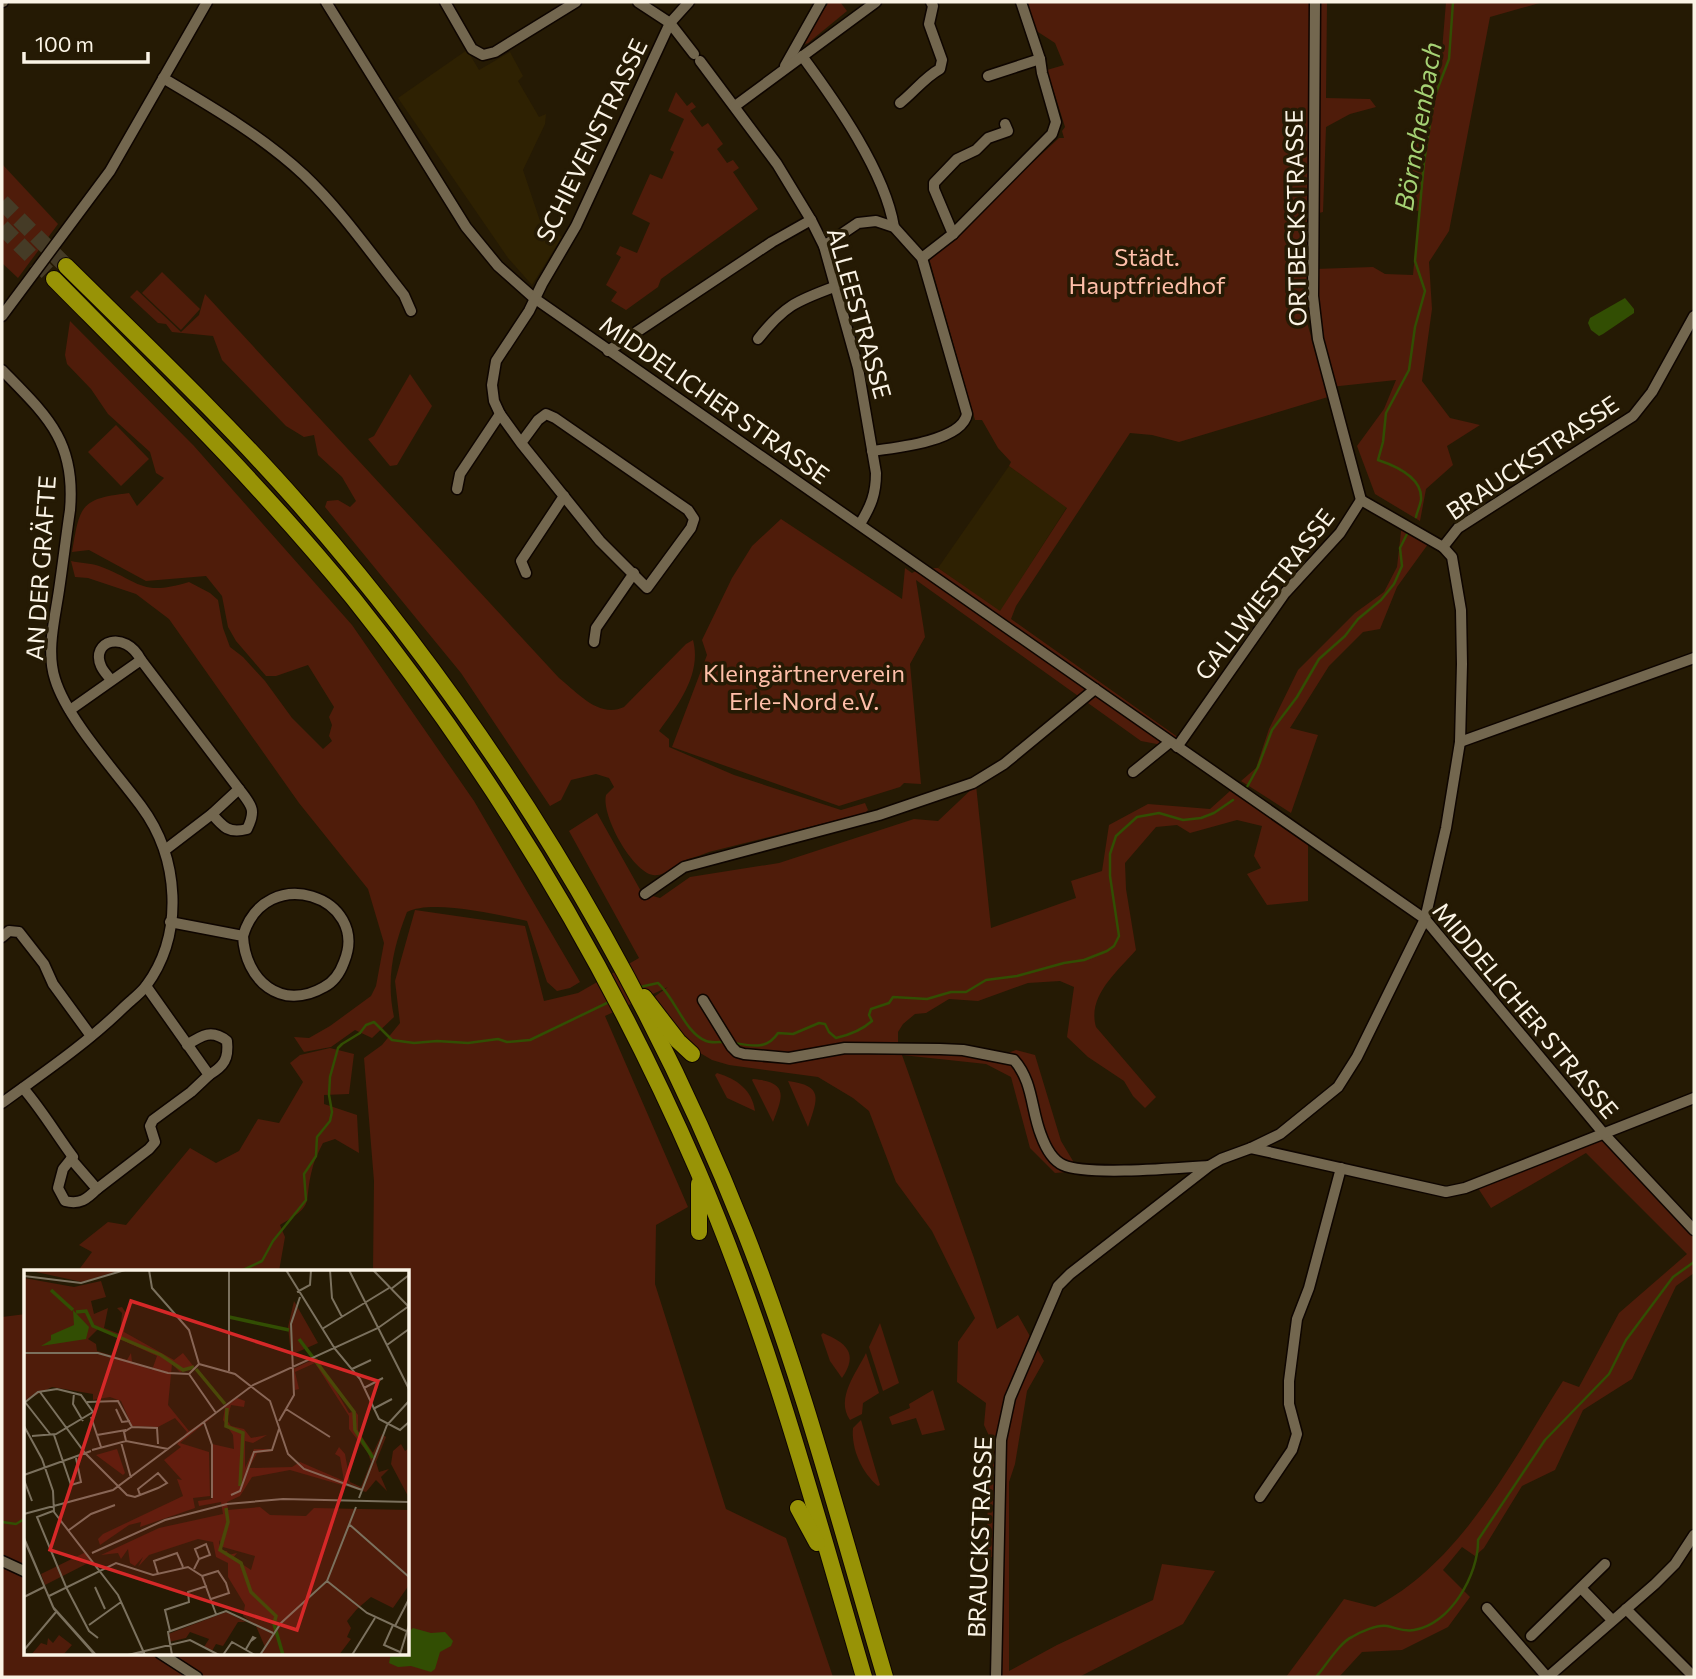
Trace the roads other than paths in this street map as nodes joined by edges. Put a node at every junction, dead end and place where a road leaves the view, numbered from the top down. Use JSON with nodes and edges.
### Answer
{"nodes":[{"id":1,"x":207,"y":2,"type":"edge"},
{"id":2,"x":326,"y":2,"type":"edge"},
{"id":3,"x":445,"y":2,"type":"edge"},
{"id":4,"x":576,"y":2,"type":"edge"},
{"id":5,"x":638,"y":2,"type":"edge"},
{"id":6,"x":689,"y":2,"type":"edge"},
{"id":7,"x":821,"y":2,"type":"edge"},
{"id":8,"x":853,"y":2,"type":"edge"},
{"id":9,"x":876,"y":2,"type":"edge"},
{"id":10,"x":931,"y":2,"type":"edge"},
{"id":11,"x":1021,"y":2,"type":"edge"},
{"id":12,"x":1315,"y":2,"type":"edge"},
{"id":13,"x":862,"y":12,"type":"junction"},
{"id":14,"x":670,"y":23,"type":"junction"},
{"id":15,"x":802,"y":56,"type":"junction"},
{"id":16,"x":1040,"y":59,"type":"junction"},
{"id":17,"x":781,"y":72,"type":"junction"},
{"id":18,"x":988,"y":76,"type":"dead end"},
{"id":19,"x":163,"y":78,"type":"junction"},
{"id":20,"x":900,"y":103,"type":"dead end"},
{"id":21,"x":735,"y":106,"type":"junction"},
{"id":22,"x":1005,"y":124,"type":"dead end"},
{"id":23,"x":811,"y":220,"type":"junction"},
{"id":24,"x":894,"y":227,"type":"junction"},
{"id":25,"x":953,"y":234,"type":"junction"},
{"id":26,"x":824,"y":246,"type":"junction"},
{"id":27,"x":922,"y":258,"type":"junction"},
{"id":28,"x":66,"y":266,"type":"tunnel mouth"},
{"id":29,"x":54,"y":279,"type":"tunnel mouth"},
{"id":30,"x":834,"y":287,"type":"junction"},
{"id":31,"x":534,"y":298,"type":"junction"},
{"id":32,"x":411,"y":311,"type":"dead end"},
{"id":33,"x":2,"y":316,"type":"edge"},
{"id":34,"x":1694,"y":316,"type":"edge"},
{"id":35,"x":758,"y":339,"type":"dead end"},
{"id":36,"x":608,"y":351,"type":"junction"},
{"id":37,"x":2,"y":370,"type":"edge"},
{"id":38,"x":499,"y":414,"type":"junction"},
{"id":39,"x":521,"y":443,"type":"junction"},
{"id":40,"x":872,"y":451,"type":"junction"},
{"id":41,"x":457,"y":489,"type":"dead end"},
{"id":42,"x":564,"y":496,"type":"junction"},
{"id":43,"x":1361,"y":500,"type":"junction"},
{"id":44,"x":860,"y":524,"type":"junction"},
{"id":45,"x":1443,"y":547,"type":"junction"},
{"id":46,"x":526,"y":573,"type":"dead end"},
{"id":47,"x":634,"y":573,"type":"junction"},
{"id":48,"x":594,"y":642,"type":"dead end"},
{"id":49,"x":1694,"y":658,"type":"edge"},
{"id":50,"x":141,"y":660,"type":"junction"},
{"id":51,"x":111,"y":680,"type":"junction"},
{"id":52,"x":1094,"y":689,"type":"junction"},
{"id":53,"x":70,"y":710,"type":"junction"},
{"id":54,"x":1460,"y":742,"type":"junction"},
{"id":55,"x":1173,"y":744,"type":"junction"},
{"id":56,"x":1133,"y":772,"type":"dead end"},
{"id":57,"x":239,"y":789,"type":"junction"},
{"id":58,"x":212,"y":814,"type":"junction"},
{"id":59,"x":165,"y":850,"type":"junction"},
{"id":60,"x":645,"y":894,"type":"dead end"},
{"id":61,"x":1425,"y":919,"type":"junction"},
{"id":62,"x":170,"y":922,"type":"junction"},
{"id":63,"x":2,"y":936,"type":"edge"},
{"id":64,"x":243,"y":936,"type":"junction"},
{"id":65,"x":146,"y":986,"type":"junction"},
{"id":66,"x":641,"y":999,"type":"junction"},
{"id":67,"x":703,"y":1000,"type":"dead end"},
{"id":68,"x":91,"y":1036,"type":"junction"},
{"id":69,"x":187,"y":1045,"type":"junction"},
{"id":70,"x":692,"y":1054,"type":"dead end"},
{"id":71,"x":209,"y":1075,"type":"junction"},
{"id":72,"x":23,"y":1088,"type":"junction"},
{"id":73,"x":1694,"y":1098,"type":"edge"},
{"id":74,"x":2,"y":1104,"type":"edge"},
{"id":75,"x":1604,"y":1134,"type":"junction"},
{"id":76,"x":1251,"y":1148,"type":"junction"},
{"id":77,"x":71,"y":1159,"type":"junction"},
{"id":78,"x":1209,"y":1166,"type":"junction"},
{"id":79,"x":1340,"y":1168,"type":"junction"},
{"id":80,"x":698,"y":1171,"type":"junction"},
{"id":81,"x":97,"y":1189,"type":"junction"},
{"id":82,"x":1694,"y":1230,"type":"edge"},
{"id":83,"x":699,"y":1232,"type":"dead end"},
{"id":84,"x":1260,"y":1497,"type":"dead end"},
{"id":85,"x":798,"y":1508,"type":"dead end"},
{"id":86,"x":1694,"y":1535,"type":"edge"},
{"id":87,"x":2,"y":1561,"type":"edge"},
{"id":88,"x":1605,"y":1564,"type":"dead end"},
{"id":89,"x":24,"y":1571,"type":"edge"},
{"id":90,"x":836,"y":1579,"type":"junction"},
{"id":91,"x":1581,"y":1588,"type":"junction"},
{"id":92,"x":1487,"y":1608,"type":"dead end"},
{"id":93,"x":1626,"y":1609,"type":"junction"},
{"id":94,"x":1612,"y":1620,"type":"junction"},
{"id":95,"x":1531,"y":1636,"type":"dead end"},
{"id":96,"x":162,"y":1654,"type":"edge"},
{"id":97,"x":1694,"y":1676,"type":"edge"},
{"id":98,"x":197,"y":1677,"type":"edge"},
{"id":99,"x":864,"y":1677,"type":"edge"},
{"id":100,"x":885,"y":1677,"type":"edge"},
{"id":101,"x":996,"y":1677,"type":"edge"},
{"id":102,"x":1547,"y":1677,"type":"edge"}],
"edges":[{"from":1,"to":19,"type":"street"},
{"from":2,"to":31,"type":"street","name":"MIDDELICHER STRASSE"},
{"from":3,"to":4,"type":"street"},
{"from":5,"to":14,"type":"street","name":"ALLEESTRASSE"},
{"from":6,"to":14,"type":"street","name":"SCHIEVENSTRASSE"},
{"from":7,"to":17,"type":"street"},
{"from":8,"to":13,"type":"street"},
{"from":9,"to":13,"type":"street"},
{"from":10,"to":20,"type":"street"},
{"from":11,"to":16,"type":"street"},
{"from":12,"to":43,"type":"street","name":"ORTBECKSTRASSE"},
{"from":13,"to":15,"type":"street"},
{"from":14,"to":21,"type":"street","name":"ALLEESTRASSE"},
{"from":14,"to":31,"type":"street","name":"SCHIEVENSTRASSE"},
{"from":15,"to":17,"type":"street"},
{"from":15,"to":24,"type":"street"},
{"from":16,"to":18,"type":"street"},
{"from":16,"to":25,"type":"street"},
{"from":17,"to":21,"type":"street"},
{"from":19,"to":32,"type":"street"},
{"from":19,"to":33,"type":"street"},
{"from":21,"to":23,"type":"street","name":"ALLEESTRASSE"},
{"from":22,"to":25,"type":"street"},
{"from":23,"to":26,"type":"street","name":"ALLEESTRASSE"},
{"from":23,"to":36,"type":"street"},
{"from":24,"to":26,"type":"street"},
{"from":24,"to":27,"type":"street"},
{"from":25,"to":27,"type":"street"},
{"from":26,"to":30,"type":"street","name":"ALLEESTRASSE"},
{"from":27,"to":40,"type":"street"},
{"from":28,"to":66,"type":"highway"},
{"from":29,"to":80,"type":"highway"},
{"from":30,"to":35,"type":"street"},
{"from":30,"to":40,"type":"street","name":"ALLEESTRASSE"},
{"from":31,"to":36,"type":"street","name":"MIDDELICHER STRASSE"},
{"from":31,"to":38,"type":"street","name":"SCHIEVENSTRASSE"},
{"from":34,"to":45,"type":"street","name":"BRAUCKSTRASSE"},
{"from":36,"to":44,"type":"street","name":"MIDDELICHER STRASSE"},
{"from":37,"to":53,"type":"street","name":"AN DER GRÄFTE"},
{"from":38,"to":39,"type":"street"},
{"from":38,"to":41,"type":"street"},
{"from":39,"to":42,"type":"street"},
{"from":39,"to":47,"type":"street"},
{"from":40,"to":44,"type":"street","name":"ALLEESTRASSE"},
{"from":42,"to":46,"type":"street"},
{"from":42,"to":47,"type":"street"},
{"from":43,"to":45,"type":"street"},
{"from":43,"to":55,"type":"street","name":"GALLWIESTRASSE"},
{"from":44,"to":52,"type":"street","name":"MIDDELICHER STRASSE"},
{"from":45,"to":54,"type":"street","name":"BRAUCKSTRASSE"},
{"from":47,"to":48,"type":"street"},
{"from":49,"to":54,"type":"street"},
{"from":50,"to":51,"type":"street"},
{"from":50,"to":51,"type":"street"},
{"from":50,"to":57,"type":"street"},
{"from":51,"to":53,"type":"street"},
{"from":52,"to":55,"type":"street","name":"MIDDELICHER STRASSE"},
{"from":52,"to":60,"type":"street"},
{"from":53,"to":59,"type":"street","name":"AN DER GRÄFTE"},
{"from":54,"to":61,"type":"street","name":"BRAUCKSTRASSE"},
{"from":55,"to":56,"type":"street"},
{"from":55,"to":61,"type":"street","name":"MIDDELICHER STRASSE"},
{"from":57,"to":58,"type":"street"},
{"from":57,"to":58,"type":"street"},
{"from":58,"to":59,"type":"street"},
{"from":59,"to":62,"type":"street","name":"AN DER GRÄFTE"},
{"from":61,"to":75,"type":"street","name":"MIDDELICHER STRASSE"},
{"from":61,"to":76,"type":"street","name":"BRAUCKSTRASSE"},
{"from":62,"to":64,"type":"street"},
{"from":62,"to":65,"type":"street","name":"AN DER GRÄFTE"},
{"from":63,"to":68,"type":"street"},
{"from":64,"to":64,"type":"street"},
{"from":65,"to":68,"type":"street","name":"AN DER GRÄFTE"},
{"from":65,"to":69,"type":"street"},
{"from":66,"to":70,"type":"highway"},
{"from":66,"to":100,"type":"highway"},
{"from":67,"to":78,"type":"street"},
{"from":68,"to":72,"type":"street","name":"AN DER GRÄFTE"},
{"from":69,"to":71,"type":"street"},
{"from":69,"to":71,"type":"street"},
{"from":71,"to":81,"type":"street"},
{"from":72,"to":74,"type":"street","name":"AN DER GRÄFTE"},
{"from":72,"to":77,"type":"street"},
{"from":73,"to":75,"type":"street"},
{"from":75,"to":79,"type":"street"},
{"from":75,"to":82,"type":"street","name":"MIDDELICHER STRASSE"},
{"from":76,"to":78,"type":"street","name":"BRAUCKSTRASSE"},
{"from":76,"to":79,"type":"street"},
{"from":77,"to":81,"type":"street"},
{"from":77,"to":81,"type":"street"},
{"from":78,"to":101,"type":"street","name":"BRAUCKSTRASSE"},
{"from":79,"to":84,"type":"street"},
{"from":80,"to":83,"type":"highway"},
{"from":80,"to":90,"type":"highway"},
{"from":85,"to":90,"type":"highway"},
{"from":86,"to":93,"type":"street"},
{"from":87,"to":89,"type":"street"},
{"from":88,"to":91,"type":"street"},
{"from":90,"to":99,"type":"highway"},
{"from":91,"to":94,"type":"street"},
{"from":91,"to":95,"type":"street"},
{"from":92,"to":102,"type":"street"},
{"from":93,"to":94,"type":"street"},
{"from":93,"to":97,"type":"street"},
{"from":94,"to":102,"type":"street"},
{"from":96,"to":98,"type":"street"}]}
